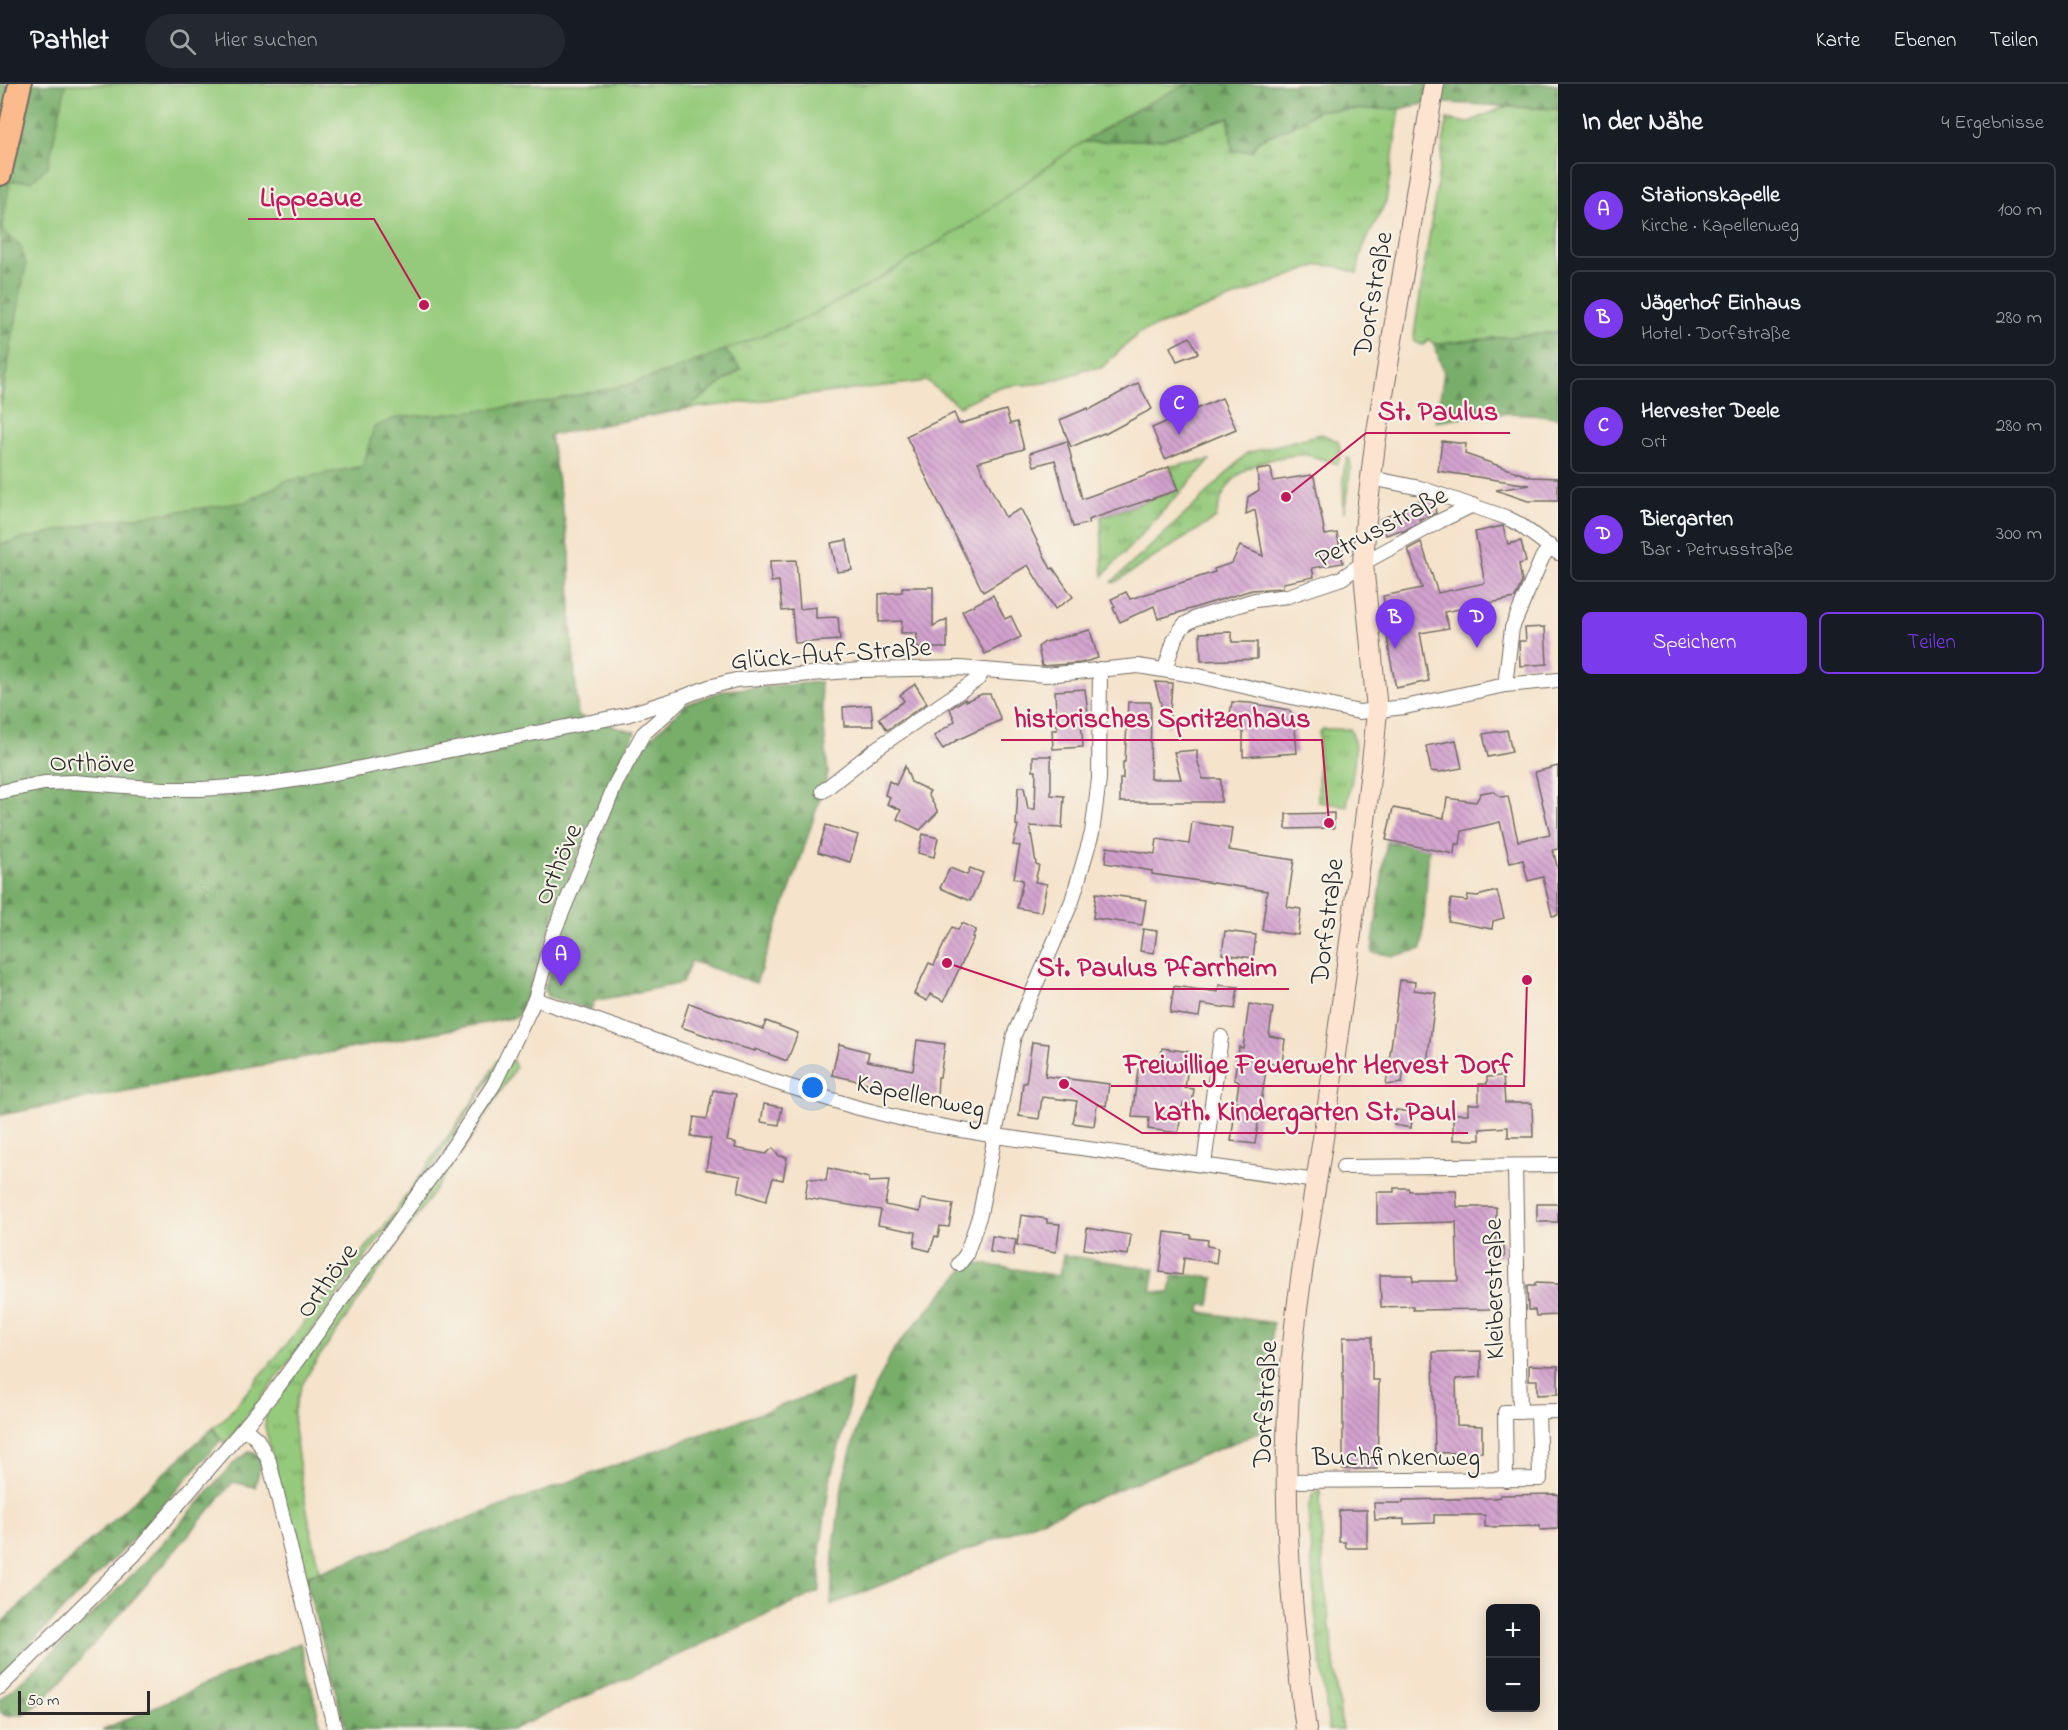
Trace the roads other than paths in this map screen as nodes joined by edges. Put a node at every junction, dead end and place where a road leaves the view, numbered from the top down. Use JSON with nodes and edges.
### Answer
{"nodes":[{"id":1,"x":20,"y":84,"type":"edge"},
{"id":2,"x":1434,"y":84,"type":"edge"},
{"id":3,"x":0,"y":174,"type":"edge"},
{"id":4,"x":1371,"y":478,"type":"junction"},
{"id":5,"x":1473,"y":505,"type":"junction"},
{"id":6,"x":1554,"y":550,"type":"edge"},
{"id":7,"x":1363,"y":563,"type":"junction"},
{"id":8,"x":1100,"y":669,"type":"junction"},
{"id":9,"x":1165,"y":669,"type":"junction"},
{"id":10,"x":983,"y":670,"type":"junction"},
{"id":11,"x":1558,"y":680,"type":"edge"},
{"id":12,"x":1505,"y":685,"type":"junction"},
{"id":13,"x":683,"y":697,"type":"junction"},
{"id":14,"x":1377,"y":710,"type":"junction"},
{"id":15,"x":823,"y":791,"type":"dead end"},
{"id":16,"x":0,"y":792,"type":"edge"},
{"id":17,"x":535,"y":999,"type":"junction"},
{"id":18,"x":1221,"y":1037,"type":"dead end"},
{"id":19,"x":996,"y":1136,"type":"junction"},
{"id":20,"x":1204,"y":1164,"type":"junction"},
{"id":21,"x":1558,"y":1165,"type":"edge"},
{"id":22,"x":1515,"y":1166,"type":"junction"},
{"id":23,"x":1343,"y":1167,"type":"dead end"},
{"id":24,"x":1316,"y":1181,"type":"junction"},
{"id":25,"x":959,"y":1264,"type":"dead end"},
{"id":26,"x":1520,"y":1412,"type":"junction"},
{"id":27,"x":1538,"y":1412,"type":"junction"},
{"id":28,"x":1558,"y":1412,"type":"edge"},
{"id":29,"x":244,"y":1428,"type":"junction"},
{"id":30,"x":1506,"y":1480,"type":"junction"},
{"id":31,"x":1287,"y":1481,"type":"junction"},
{"id":32,"x":2,"y":1686,"type":"edge"},
{"id":33,"x":335,"y":1730,"type":"edge"},
{"id":34,"x":1306,"y":1730,"type":"edge"}],
"edges":[{"from":1,"to":3,"type":"main road"},
{"from":2,"to":4,"type":"street","name":"Dorfstraße"},
{"from":4,"to":5,"type":"street"},
{"from":4,"to":7,"type":"street","name":"Dorfstraße"},
{"from":5,"to":6,"type":"street"},
{"from":5,"to":7,"type":"street","name":"Petrusstraße"},
{"from":6,"to":12,"type":"street"},
{"from":7,"to":9,"type":"street","name":"Petrusstraße"},
{"from":7,"to":14,"type":"street","name":"Dorfstraße"},
{"from":8,"to":9,"type":"street","name":"Glück-Auf-Straße"},
{"from":8,"to":10,"type":"street","name":"Glück-Auf-Straße"},
{"from":8,"to":19,"type":"street"},
{"from":9,"to":14,"type":"street","name":"Glück-Auf-Straße"},
{"from":10,"to":13,"type":"street","name":"Glück-Auf-Straße"},
{"from":10,"to":15,"type":"street","name":"Glück-Auf-Straße"},
{"from":11,"to":12,"type":"street","name":"Glück-Auf-Straße"},
{"from":12,"to":14,"type":"street","name":"Glück-Auf-Straße"},
{"from":13,"to":16,"type":"street","name":"Orthöve"},
{"from":13,"to":17,"type":"street","name":"Orthöve"},
{"from":14,"to":24,"type":"street","name":"Dorfstraße"},
{"from":17,"to":19,"type":"street","name":"Kapellenweg"},
{"from":17,"to":29,"type":"street","name":"Orthöve"},
{"from":18,"to":20,"type":"street"},
{"from":19,"to":20,"type":"street","name":"Kapellenweg"},
{"from":19,"to":25,"type":"street"},
{"from":20,"to":24,"type":"street","name":"Kapellenweg"},
{"from":21,"to":22,"type":"street"},
{"from":22,"to":23,"type":"street"},
{"from":22,"to":26,"type":"street","name":"Kleiberstraße"},
{"from":24,"to":31,"type":"street","name":"Dorfstraße"},
{"from":26,"to":27,"type":"street"},
{"from":26,"to":30,"type":"street","name":"Buchfinkenweg"},
{"from":27,"to":28,"type":"street"},
{"from":27,"to":30,"type":"street","name":"Buchfinkenweg"},
{"from":29,"to":32,"type":"street","name":"Orthöve"},
{"from":29,"to":33,"type":"street"},
{"from":30,"to":31,"type":"street","name":"Buchfinkenweg"},
{"from":31,"to":34,"type":"street","name":"Dorfstraße"}]}
